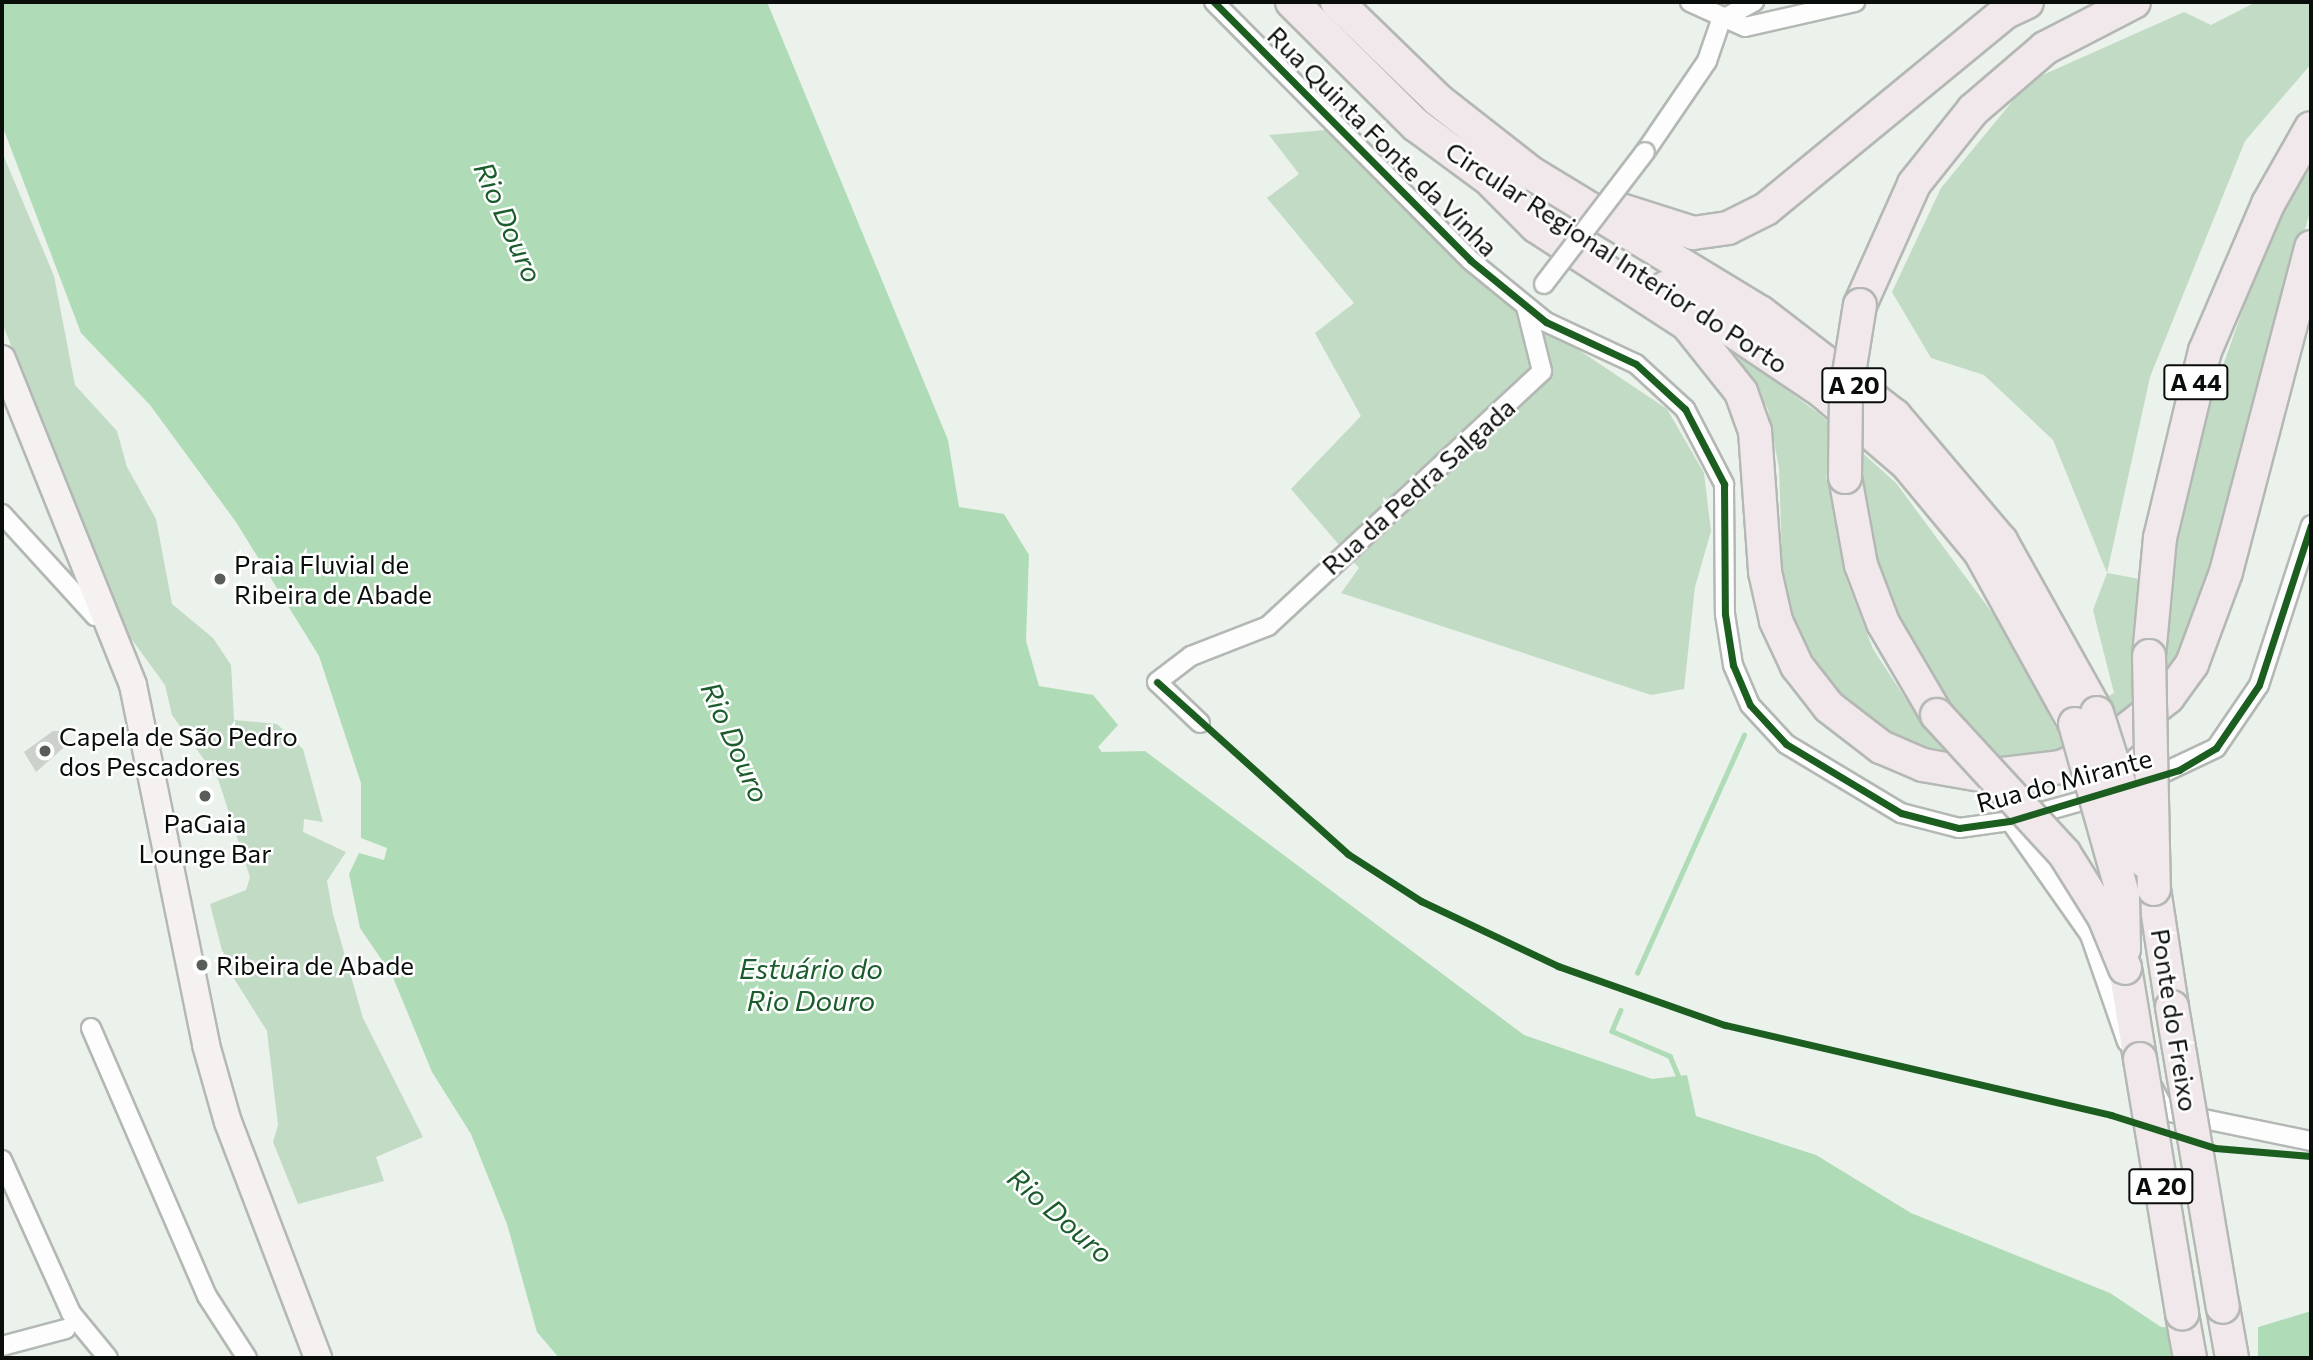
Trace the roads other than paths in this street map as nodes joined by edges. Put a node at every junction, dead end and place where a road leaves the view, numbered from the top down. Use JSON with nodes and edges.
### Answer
{"nodes":[{"id":1,"x":1214,"y":2,"type":"edge"},
{"id":2,"x":1292,"y":2,"type":"edge"},
{"id":3,"x":1337,"y":2,"type":"edge"},
{"id":4,"x":1690,"y":2,"type":"edge"},
{"id":5,"x":1754,"y":2,"type":"edge"},
{"id":6,"x":1855,"y":2,"type":"edge"},
{"id":7,"x":2027,"y":2,"type":"edge"},
{"id":8,"x":2134,"y":2,"type":"edge"},
{"id":9,"x":1721,"y":20,"type":"junction"},
{"id":10,"x":2311,"y":128,"type":"edge"},
{"id":11,"x":1510,"y":156,"type":"junction"},
{"id":12,"x":1493,"y":183,"type":"junction"},
{"id":13,"x":2311,"y":247,"type":"edge"},
{"id":14,"x":1526,"y":307,"type":"junction"},
{"id":15,"x":2,"y":359,"type":"edge"},
{"id":16,"x":2,"y":514,"type":"edge"},
{"id":17,"x":2311,"y":525,"type":"edge"},
{"id":18,"x":107,"y":615,"type":"junction"},
{"id":19,"x":2086,"y":719,"type":"junction"},
{"id":20,"x":1200,"y":723,"type":"dead end"},
{"id":21,"x":2010,"y":821,"type":"junction"},
{"id":22,"x":2154,"y":889,"type":"junction"},
{"id":23,"x":2125,"y":968,"type":"junction"},
{"id":24,"x":91,"y":1028,"type":"dead end"},
{"id":25,"x":2311,"y":1141,"type":"edge"},
{"id":26,"x":2,"y":1160,"type":"edge"},
{"id":27,"x":66,"y":1329,"type":"dead end"},
{"id":28,"x":2,"y":1346,"type":"edge"},
{"id":29,"x":108,"y":1358,"type":"edge"},
{"id":30,"x":247,"y":1358,"type":"edge"},
{"id":31,"x":318,"y":1358,"type":"edge"},
{"id":32,"x":2190,"y":1358,"type":"edge"},
{"id":33,"x":2232,"y":1358,"type":"edge"}],
"edges":[{"from":1,"to":14,"type":"street","name":"Rua Quinta Fonte da Vinha"},
{"from":2,"to":12,"type":"highway","name":"Circular Regional Interior do Porto","number":"A 20"},
{"from":3,"to":11,"type":"highway","name":"Circular Regional Interior do Porto","number":"A 20"},
{"from":4,"to":9,"type":"street"},
{"from":5,"to":9,"type":"street"},
{"from":6,"to":9,"type":"street"},
{"from":7,"to":11,"type":"highway"},
{"from":8,"to":23,"type":"highway","bridge":true},
{"from":9,"to":14,"type":"street","bridge":true},
{"from":10,"to":22,"type":"highway","number":"A 44","bridge":true},
{"from":11,"to":19,"type":"highway","name":"Circular Regional Interior do Porto","number":"A 20"},
{"from":12,"to":13,"type":"highway"},
{"from":12,"to":19,"type":"highway","name":"Circular Regional Interior do Porto","number":"A 20"},
{"from":14,"to":20,"type":"street","name":"Rua da Pedra Salgada"},
{"from":14,"to":21,"type":"street","name":"Rua do Mirante"},
{"from":15,"to":18,"type":"main road"},
{"from":16,"to":18,"type":"street"},
{"from":17,"to":21,"type":"street","name":"Rua do Mirante"},
{"from":18,"to":31,"type":"main road"},
{"from":19,"to":22,"type":"highway","name":"Circular Regional Interior do Porto","number":"A 20","bridge":true},
{"from":19,"to":23,"type":"highway","name":"Circular Regional Interior do Porto","number":"A 20","bridge":true},
{"from":21,"to":25,"type":"street"},
{"from":22,"to":33,"type":"highway","name":"Ponte do Freixo","number":"A 20","bridge":true},
{"from":23,"to":32,"type":"highway","name":"Ponte do Freixo","number":"A 20","bridge":true},
{"from":24,"to":30,"type":"street"},
{"from":26,"to":29,"type":"street"},
{"from":27,"to":28,"type":"street"}]}
